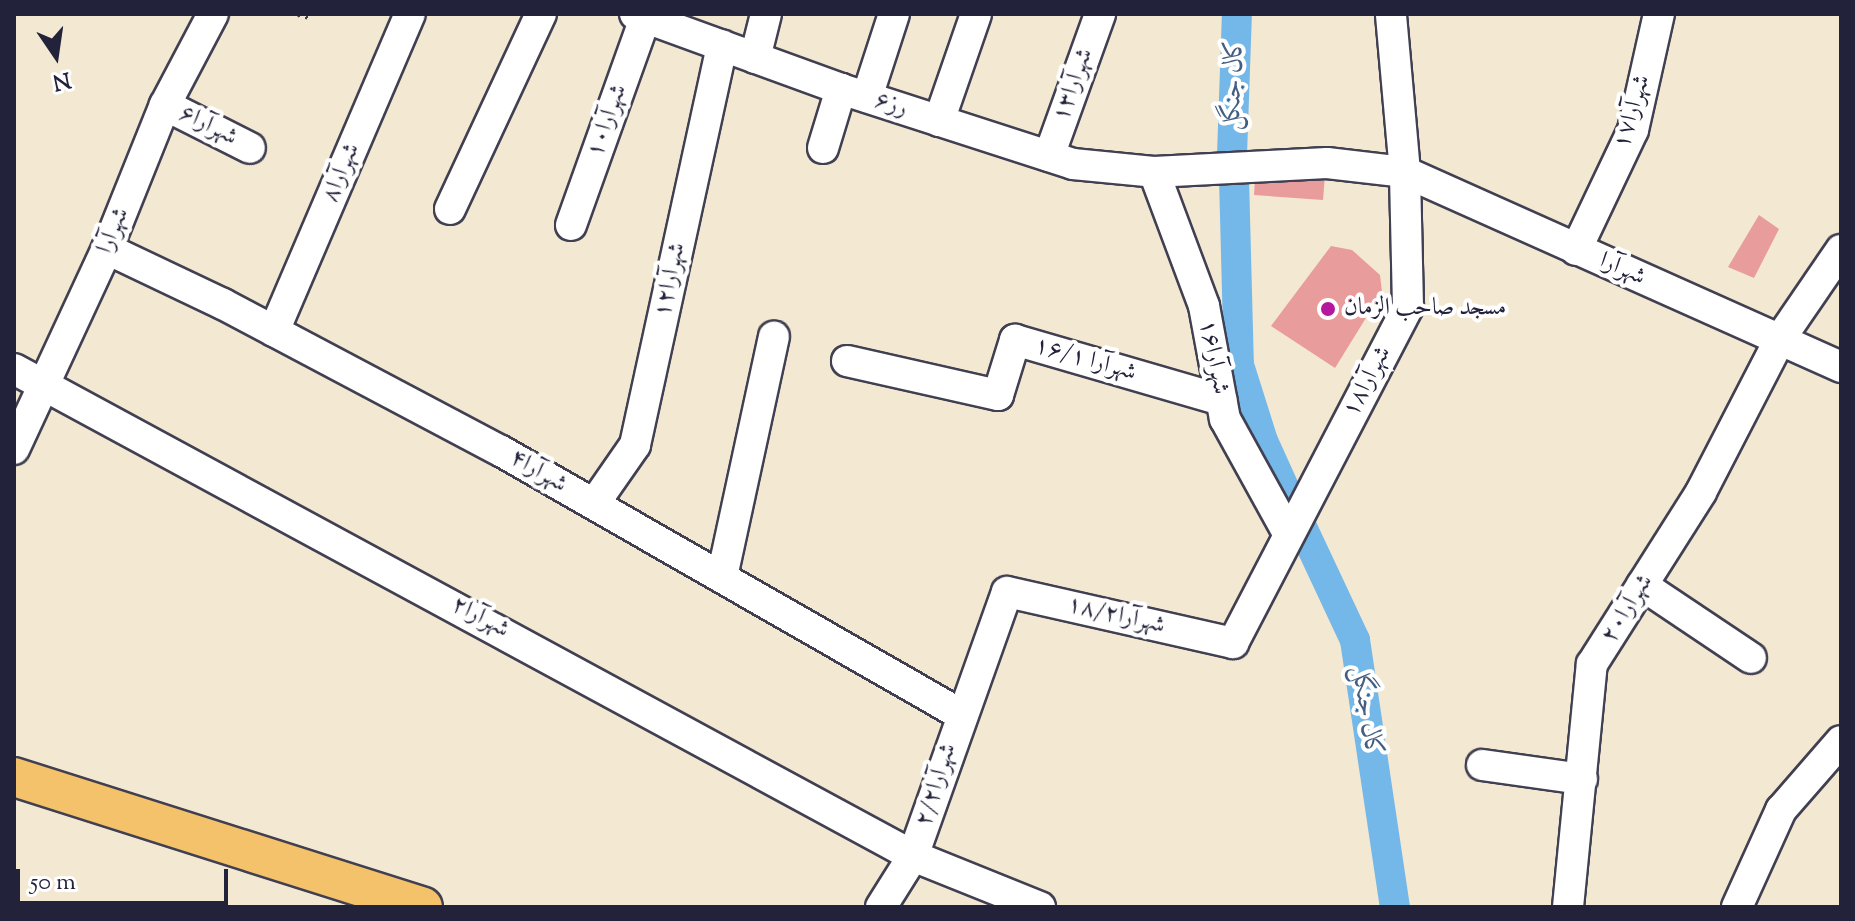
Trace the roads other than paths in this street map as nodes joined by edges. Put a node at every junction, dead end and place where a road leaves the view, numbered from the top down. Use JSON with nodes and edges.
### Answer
{"nodes":[{"id":1,"x":213,"y":14,"type":"edge"},
{"id":2,"x":410,"y":14,"type":"edge"},
{"id":3,"x":541,"y":14,"type":"edge"},
{"id":4,"x":766,"y":14,"type":"edge"},
{"id":5,"x":894,"y":14,"type":"edge"},
{"id":6,"x":976,"y":14,"type":"edge"},
{"id":7,"x":1100,"y":14,"type":"edge"},
{"id":8,"x":1391,"y":14,"type":"edge"},
{"id":9,"x":1659,"y":14,"type":"edge"},
{"id":10,"x":640,"y":16,"type":"edge"},
{"id":11,"x":722,"y":45,"type":"junction"},
{"id":12,"x":755,"y":58,"type":"junction"},
{"id":13,"x":854,"y":93,"type":"junction"},
{"id":14,"x":165,"y":105,"type":"junction"},
{"id":15,"x":939,"y":121,"type":"junction"},
{"id":16,"x":250,"y":148,"type":"dead end"},
{"id":17,"x":823,"y":148,"type":"dead end"},
{"id":18,"x":1049,"y":156,"type":"junction"},
{"id":19,"x":1154,"y":172,"type":"junction"},
{"id":20,"x":1405,"y":172,"type":"junction"},
{"id":21,"x":450,"y":209,"type":"dead end"},
{"id":22,"x":571,"y":225,"type":"dead end"},
{"id":23,"x":107,"y":249,"type":"junction"},
{"id":24,"x":1576,"y":250,"type":"junction"},
{"id":25,"x":1841,"y":250,"type":"edge"},
{"id":26,"x":274,"y":331,"type":"junction"},
{"id":27,"x":774,"y":337,"type":"dead end"},
{"id":28,"x":1780,"y":339,"type":"junction"},
{"id":29,"x":847,"y":361,"type":"dead end"},
{"id":30,"x":1841,"y":367,"type":"edge"},
{"id":31,"x":14,"y":369,"type":"edge"},
{"id":32,"x":45,"y":382,"type":"junction"},
{"id":33,"x":1221,"y":400,"type":"junction"},
{"id":34,"x":14,"y":449,"type":"edge"},
{"id":35,"x":594,"y":504,"type":"junction"},
{"id":36,"x":1288,"y":533,"type":"junction"},
{"id":37,"x":722,"y":577,"type":"junction"},
{"id":38,"x":1642,"y":585,"type":"junction"},
{"id":39,"x":1751,"y":658,"type":"dead end"},
{"id":40,"x":960,"y":714,"type":"junction"},
{"id":41,"x":1841,"y":741,"type":"edge"},
{"id":42,"x":1482,"y":765,"type":"dead end"},
{"id":43,"x":14,"y":777,"type":"edge"},
{"id":44,"x":1582,"y":779,"type":"junction"},
{"id":45,"x":913,"y":856,"type":"junction"},
{"id":46,"x":423,"y":907,"type":"edge"},
{"id":47,"x":881,"y":907,"type":"edge"},
{"id":48,"x":1040,"y":907,"type":"edge"},
{"id":49,"x":1568,"y":907,"type":"edge"},
{"id":50,"x":1737,"y":907,"type":"edge"}],
"edges":[{"from":1,"to":14,"type":"street","name":"شهرآرا"},
{"from":2,"to":26,"type":"street","name":"شهرآرا۸"},
{"from":3,"to":21,"type":"street"},
{"from":4,"to":12,"type":"street"},
{"from":5,"to":13,"type":"street"},
{"from":6,"to":15,"type":"street"},
{"from":7,"to":18,"type":"street","name":"شهرآرا۱۳"},
{"from":8,"to":20,"type":"street","name":"شهرآرا۱۸"},
{"from":9,"to":24,"type":"street","name":"شهرآرا۱۷"},
{"from":10,"to":11,"type":"street","name":"رز۶"},
{"from":10,"to":22,"type":"street","name":"شهرآرا۱۰"},
{"from":11,"to":12,"type":"street","name":"رز۶"},
{"from":11,"to":35,"type":"street","name":"شهرآرا۱۲"},
{"from":12,"to":13,"type":"street","name":"رز۶"},
{"from":13,"to":15,"type":"street","name":"رز۶"},
{"from":13,"to":17,"type":"street"},
{"from":14,"to":16,"type":"street","name":"شهرآرا۶"},
{"from":14,"to":23,"type":"street","name":"شهرآرا"},
{"from":15,"to":18,"type":"street","name":"رز۶"},
{"from":18,"to":19,"type":"street","name":"رز۶"},
{"from":19,"to":20,"type":"street","name":"شهرآرا"},
{"from":19,"to":33,"type":"street","name":"شهرآرا۱۶"},
{"from":20,"to":24,"type":"street","name":"شهرآرا"},
{"from":20,"to":36,"type":"street","name":"شهرآرا۱۸"},
{"from":23,"to":26,"type":"street","name":"شهرآرا۴"},
{"from":23,"to":32,"type":"street","name":"شهرآرا"},
{"from":24,"to":28,"type":"street","name":"شهرآرا"},
{"from":25,"to":28,"type":"street","name":"شهرآرا۲۰"},
{"from":26,"to":35,"type":"street","name":"شهرآرا۴"},
{"from":27,"to":37,"type":"street"},
{"from":28,"to":30,"type":"street","name":"شهرآرا"},
{"from":28,"to":38,"type":"street","name":"شهرآرا۲۰"},
{"from":29,"to":33,"type":"street","name":"شهرآرا ۱۶/۱"},
{"from":31,"to":32,"type":"street","name":"شهرآرا۲"},
{"from":32,"to":34,"type":"street","name":"شهرآرا"},
{"from":32,"to":45,"type":"street","name":"شهرآرا۲"},
{"from":33,"to":36,"type":"street","name":"شهرآرا۱۶"},
{"from":35,"to":37,"type":"street","name":"شهرآرا۴"},
{"from":36,"to":40,"type":"street","name":"شهرآرا۱۸/۲"},
{"from":37,"to":40,"type":"street","name":"شهرآرا۴"},
{"from":38,"to":39,"type":"street"},
{"from":38,"to":44,"type":"street","name":"شهرآرا۲۰"},
{"from":40,"to":45,"type":"street","name":"شهرآرا۲/۲"},
{"from":41,"to":50,"type":"street"},
{"from":42,"to":44,"type":"street"},
{"from":43,"to":46,"type":"main road"},
{"from":44,"to":49,"type":"street","name":"شهرآرا۲۰"},
{"from":45,"to":47,"type":"street","name":"شهرآرا۲/۲"},
{"from":45,"to":48,"type":"street","name":"شهرآرا۲"}]}
